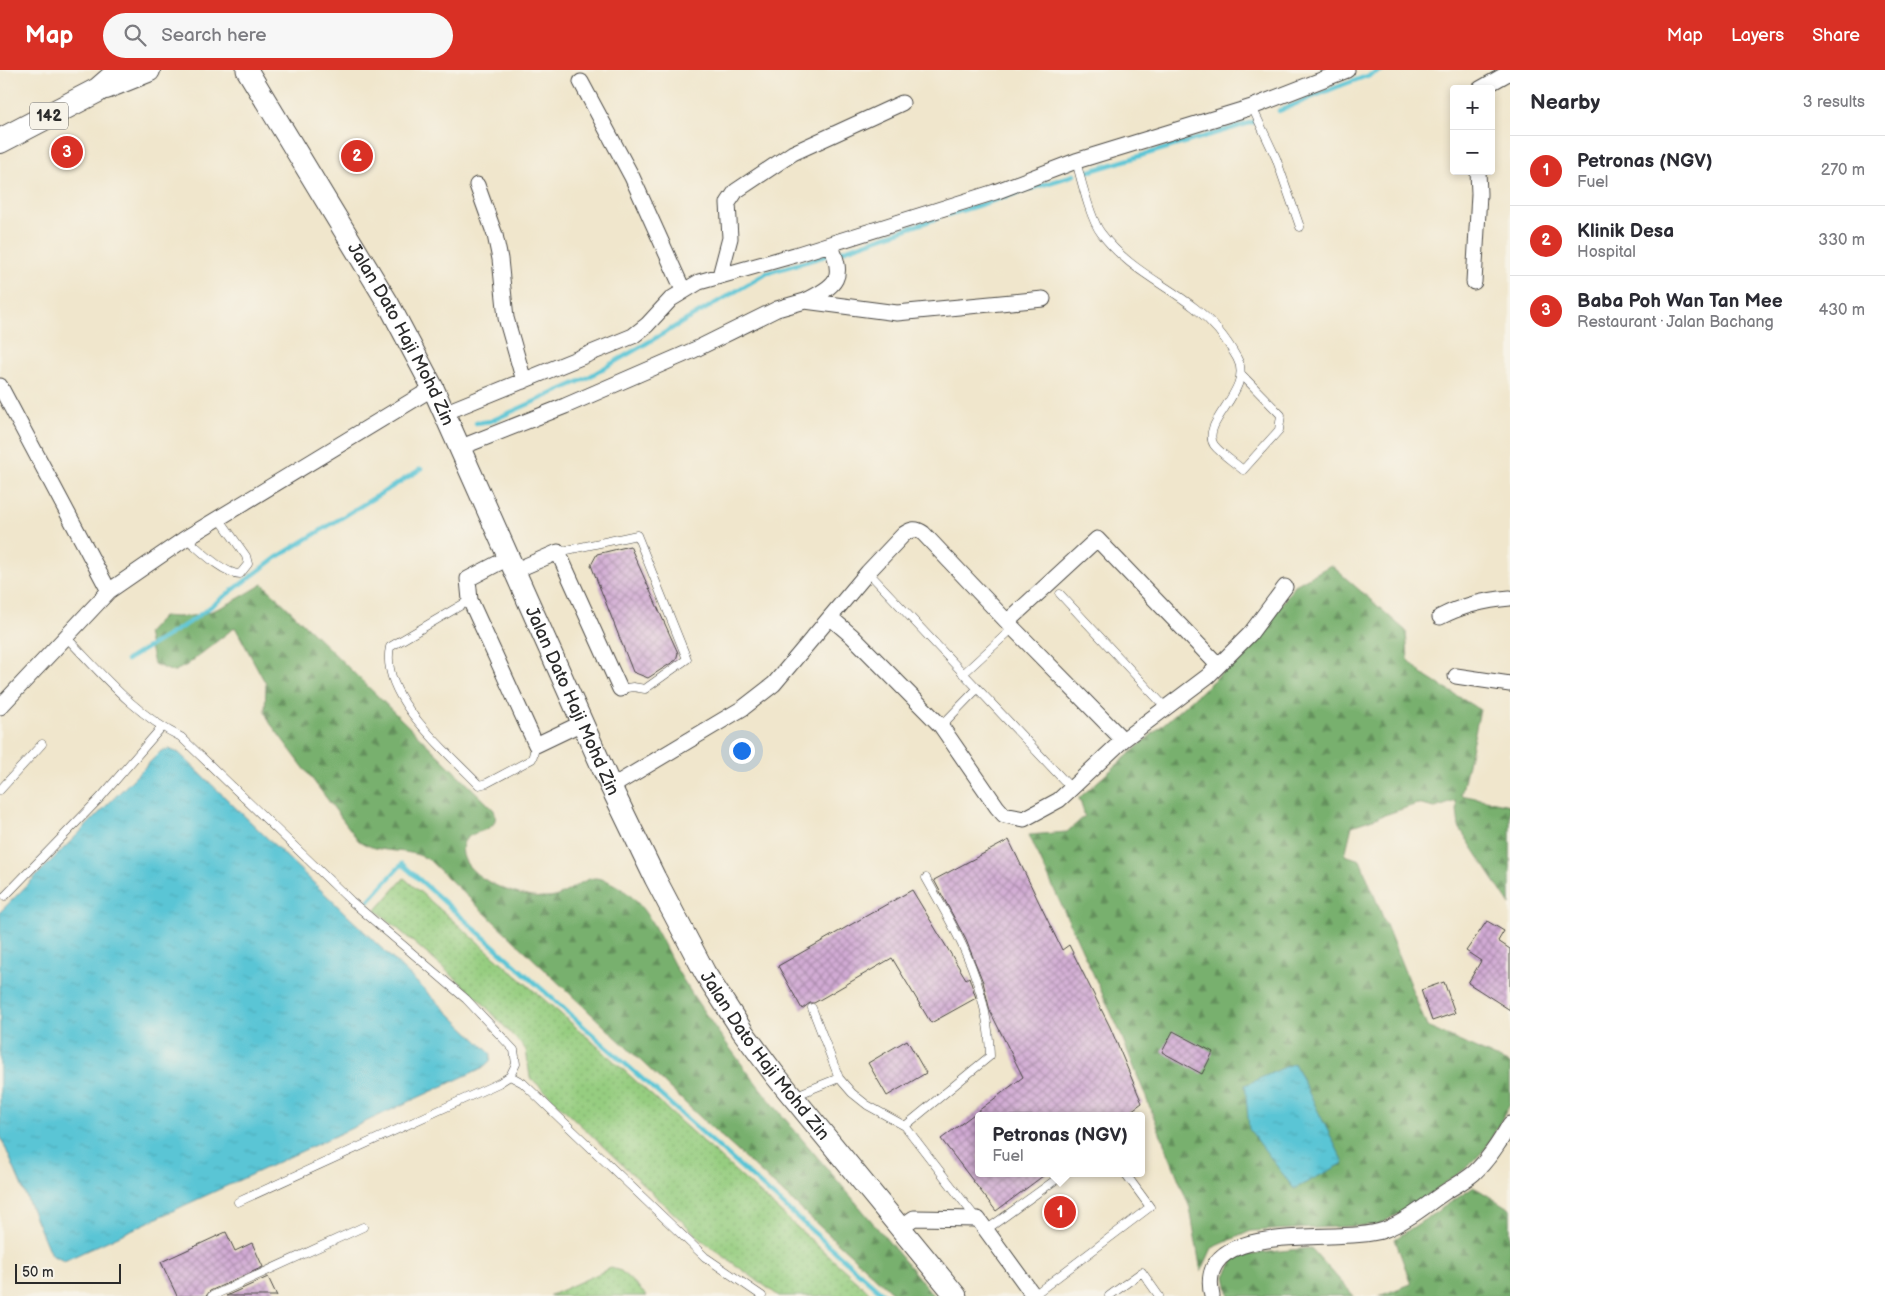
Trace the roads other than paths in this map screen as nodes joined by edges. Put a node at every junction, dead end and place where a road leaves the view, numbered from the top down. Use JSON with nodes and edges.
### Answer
{"nodes":[{"id":1,"x":121,"y":70,"type":"edge"},
{"id":2,"x":148,"y":70,"type":"edge"},
{"id":3,"x":247,"y":70,"type":"edge"},
{"id":4,"x":1347,"y":70,"type":"edge"},
{"id":5,"x":1510,"y":72,"type":"edge"},
{"id":6,"x":581,"y":82,"type":"dead end"},
{"id":7,"x":1487,"y":85,"type":"edge"},
{"id":8,"x":98,"y":90,"type":"junction"},
{"id":9,"x":902,"y":103,"type":"dead end"},
{"id":10,"x":1252,"y":107,"type":"junction"},
{"id":11,"x":0,"y":141,"type":"edge"},
{"id":12,"x":1076,"y":161,"type":"junction"},
{"id":13,"x":1478,"y":175,"type":"edge"},
{"id":14,"x":477,"y":185,"type":"dead end"},
{"id":15,"x":1300,"y":227,"type":"dead end"},
{"id":16,"x":831,"y":246,"type":"junction"},
{"id":17,"x":720,"y":276,"type":"junction"},
{"id":18,"x":1474,"y":282,"type":"dead end"},
{"id":19,"x":683,"y":290,"type":"junction"},
{"id":20,"x":1043,"y":299,"type":"dead end"},
{"id":21,"x":805,"y":301,"type":"junction"},
{"id":22,"x":1241,"y":374,"type":"junction"},
{"id":23,"x":524,"y":381,"type":"junction"},
{"id":24,"x":0,"y":386,"type":"edge"},
{"id":25,"x":433,"y":388,"type":"junction"},
{"id":26,"x":444,"y":413,"type":"junction"},
{"id":27,"x":459,"y":448,"type":"junction"},
{"id":28,"x":219,"y":518,"type":"junction"},
{"id":29,"x":186,"y":538,"type":"junction"},
{"id":30,"x":558,"y":552,"type":"junction"},
{"id":31,"x":511,"y":564,"type":"junction"},
{"id":32,"x":868,"y":572,"type":"junction"},
{"id":33,"x":1285,"y":587,"type":"dead end"},
{"id":34,"x":109,"y":590,"type":"junction"},
{"id":35,"x":1060,"y":594,"type":"dead end"},
{"id":36,"x":1510,"y":598,"type":"edge"},
{"id":37,"x":470,"y":600,"type":"junction"},
{"id":38,"x":1440,"y":616,"type":"dead end"},
{"id":39,"x":831,"y":618,"type":"junction"},
{"id":40,"x":1010,"y":625,"type":"junction"},
{"id":41,"x":66,"y":637,"type":"junction"},
{"id":42,"x":1218,"y":665,"type":"junction"},
{"id":43,"x":964,"y":674,"type":"junction"},
{"id":44,"x":1456,"y":676,"type":"dead end"},
{"id":45,"x":1510,"y":684,"type":"edge"},
{"id":46,"x":620,"y":689,"type":"joint"},
{"id":47,"x":978,"y":689,"type":"junction"},
{"id":48,"x":0,"y":707,"type":"edge"},
{"id":49,"x":1166,"y":708,"type":"junction"},
{"id":50,"x":582,"y":722,"type":"junction"},
{"id":51,"x":941,"y":726,"type":"junction"},
{"id":52,"x":161,"y":728,"type":"junction"},
{"id":53,"x":1123,"y":740,"type":"junction"},
{"id":54,"x":42,"y":744,"type":"dead end"},
{"id":55,"x":536,"y":745,"type":"junction"},
{"id":56,"x":611,"y":787,"type":"junction"},
{"id":57,"x":0,"y":790,"type":"edge"},
{"id":58,"x":1073,"y":790,"type":"junction"},
{"id":59,"x":926,"y":878,"type":"dead end"},
{"id":60,"x":5,"y":896,"type":"dead end"},
{"id":61,"x":812,"y":1008,"type":"dead end"},
{"id":62,"x":510,"y":1076,"type":"junction"},
{"id":63,"x":839,"y":1078,"type":"junction"},
{"id":64,"x":792,"y":1096,"type":"junction"},
{"id":65,"x":1510,"y":1124,"type":"edge"},
{"id":66,"x":905,"y":1126,"type":"junction"},
{"id":67,"x":1059,"y":1177,"type":"edge"},
{"id":68,"x":1128,"y":1177,"type":"edge"},
{"id":69,"x":238,"y":1202,"type":"dead end"},
{"id":70,"x":982,"y":1225,"type":"junction"},
{"id":71,"x":363,"y":1227,"type":"dead end"},
{"id":72,"x":901,"y":1227,"type":"junction"},
{"id":73,"x":212,"y":1296,"type":"edge"},
{"id":74,"x":762,"y":1296,"type":"edge"},
{"id":75,"x":956,"y":1296,"type":"edge"},
{"id":76,"x":1034,"y":1296,"type":"edge"},
{"id":77,"x":1109,"y":1296,"type":"edge"},
{"id":78,"x":1160,"y":1296,"type":"edge"},
{"id":79,"x":1212,"y":1296,"type":"edge"}],
"edges":[{"from":1,"to":8,"type":"main road"},
{"from":2,"to":8,"type":"main road","number":"142"},
{"from":3,"to":25,"type":"main road","name":"Jalan Dato Haji Mohd Zin"},
{"from":4,"to":10,"type":"street"},
{"from":5,"to":7,"type":"street"},
{"from":6,"to":19,"type":"street"},
{"from":8,"to":11,"type":"main road","number":"142"},
{"from":9,"to":17,"type":"street"},
{"from":10,"to":12,"type":"street"},
{"from":10,"to":15,"type":"lane"},
{"from":12,"to":16,"type":"street"},
{"from":12,"to":22,"type":"lane"},
{"from":13,"to":18,"type":"street"},
{"from":14,"to":23,"type":"street"},
{"from":16,"to":17,"type":"street"},
{"from":16,"to":21,"type":"street"},
{"from":17,"to":19,"type":"street"},
{"from":19,"to":23,"type":"street"},
{"from":20,"to":21,"type":"street"},
{"from":21,"to":27,"type":"street"},
{"from":22,"to":22,"type":"lane"},
{"from":23,"to":26,"type":"street"},
{"from":24,"to":34,"type":"street"},
{"from":25,"to":26,"type":"main road","name":"Jalan Dato Haji Mohd Zin"},
{"from":25,"to":28,"type":"street"},
{"from":26,"to":27,"type":"main road","name":"Jalan Dato Haji Mohd Zin"},
{"from":27,"to":31,"type":"main road","name":"Jalan Dato Haji Mohd Zin"},
{"from":28,"to":29,"type":"street"},
{"from":28,"to":29,"type":"lane"},
{"from":29,"to":34,"type":"street"},
{"from":30,"to":31,"type":"street"},
{"from":30,"to":46,"type":"street"},
{"from":30,"to":46,"type":"lane"},
{"from":31,"to":37,"type":"street"},
{"from":31,"to":50,"type":"main road","name":"Jalan Dato Haji Mohd Zin"},
{"from":32,"to":39,"type":"street"},
{"from":32,"to":40,"type":"street"},
{"from":32,"to":43,"type":"lane"},
{"from":33,"to":42,"type":"street"},
{"from":34,"to":41,"type":"street"},
{"from":35,"to":49,"type":"lane"},
{"from":36,"to":38,"type":"street"},
{"from":37,"to":55,"type":"street"},
{"from":37,"to":55,"type":"lane"},
{"from":39,"to":51,"type":"street"},
{"from":39,"to":56,"type":"street"},
{"from":40,"to":42,"type":"street"},
{"from":40,"to":43,"type":"lane"},
{"from":40,"to":53,"type":"street"},
{"from":41,"to":48,"type":"street"},
{"from":41,"to":52,"type":"lane"},
{"from":42,"to":49,"type":"street"},
{"from":43,"to":47,"type":"lane"},
{"from":44,"to":45,"type":"street"},
{"from":47,"to":51,"type":"lane"},
{"from":47,"to":58,"type":"lane"},
{"from":49,"to":53,"type":"street"},
{"from":50,"to":55,"type":"street"},
{"from":50,"to":56,"type":"main road","name":"Jalan Dato Haji Mohd Zin"},
{"from":51,"to":58,"type":"street"},
{"from":52,"to":60,"type":"lane"},
{"from":52,"to":62,"type":"lane"},
{"from":53,"to":58,"type":"street"},
{"from":54,"to":57,"type":"lane"},
{"from":56,"to":64,"type":"main road","name":"Jalan Dato Haji Mohd Zin"},
{"from":59,"to":66,"type":"lane"},
{"from":61,"to":63,"type":"lane"},
{"from":62,"to":69,"type":"lane"},
{"from":62,"to":74,"type":"lane"},
{"from":63,"to":64,"type":"lane"},
{"from":63,"to":66,"type":"lane"},
{"from":64,"to":72,"type":"main road","name":"Jalan Dato Haji Mohd Zin"},
{"from":65,"to":79,"type":"street"},
{"from":66,"to":70,"type":"lane"},
{"from":67,"to":70,"type":"lane"},
{"from":68,"to":76,"type":"lane"},
{"from":70,"to":72,"type":"street"},
{"from":70,"to":76,"type":"street"},
{"from":71,"to":73,"type":"lane"},
{"from":72,"to":75,"type":"main road","name":"Jalan Dato Haji Mohd Zin"},
{"from":77,"to":78,"type":"lane"}]}
